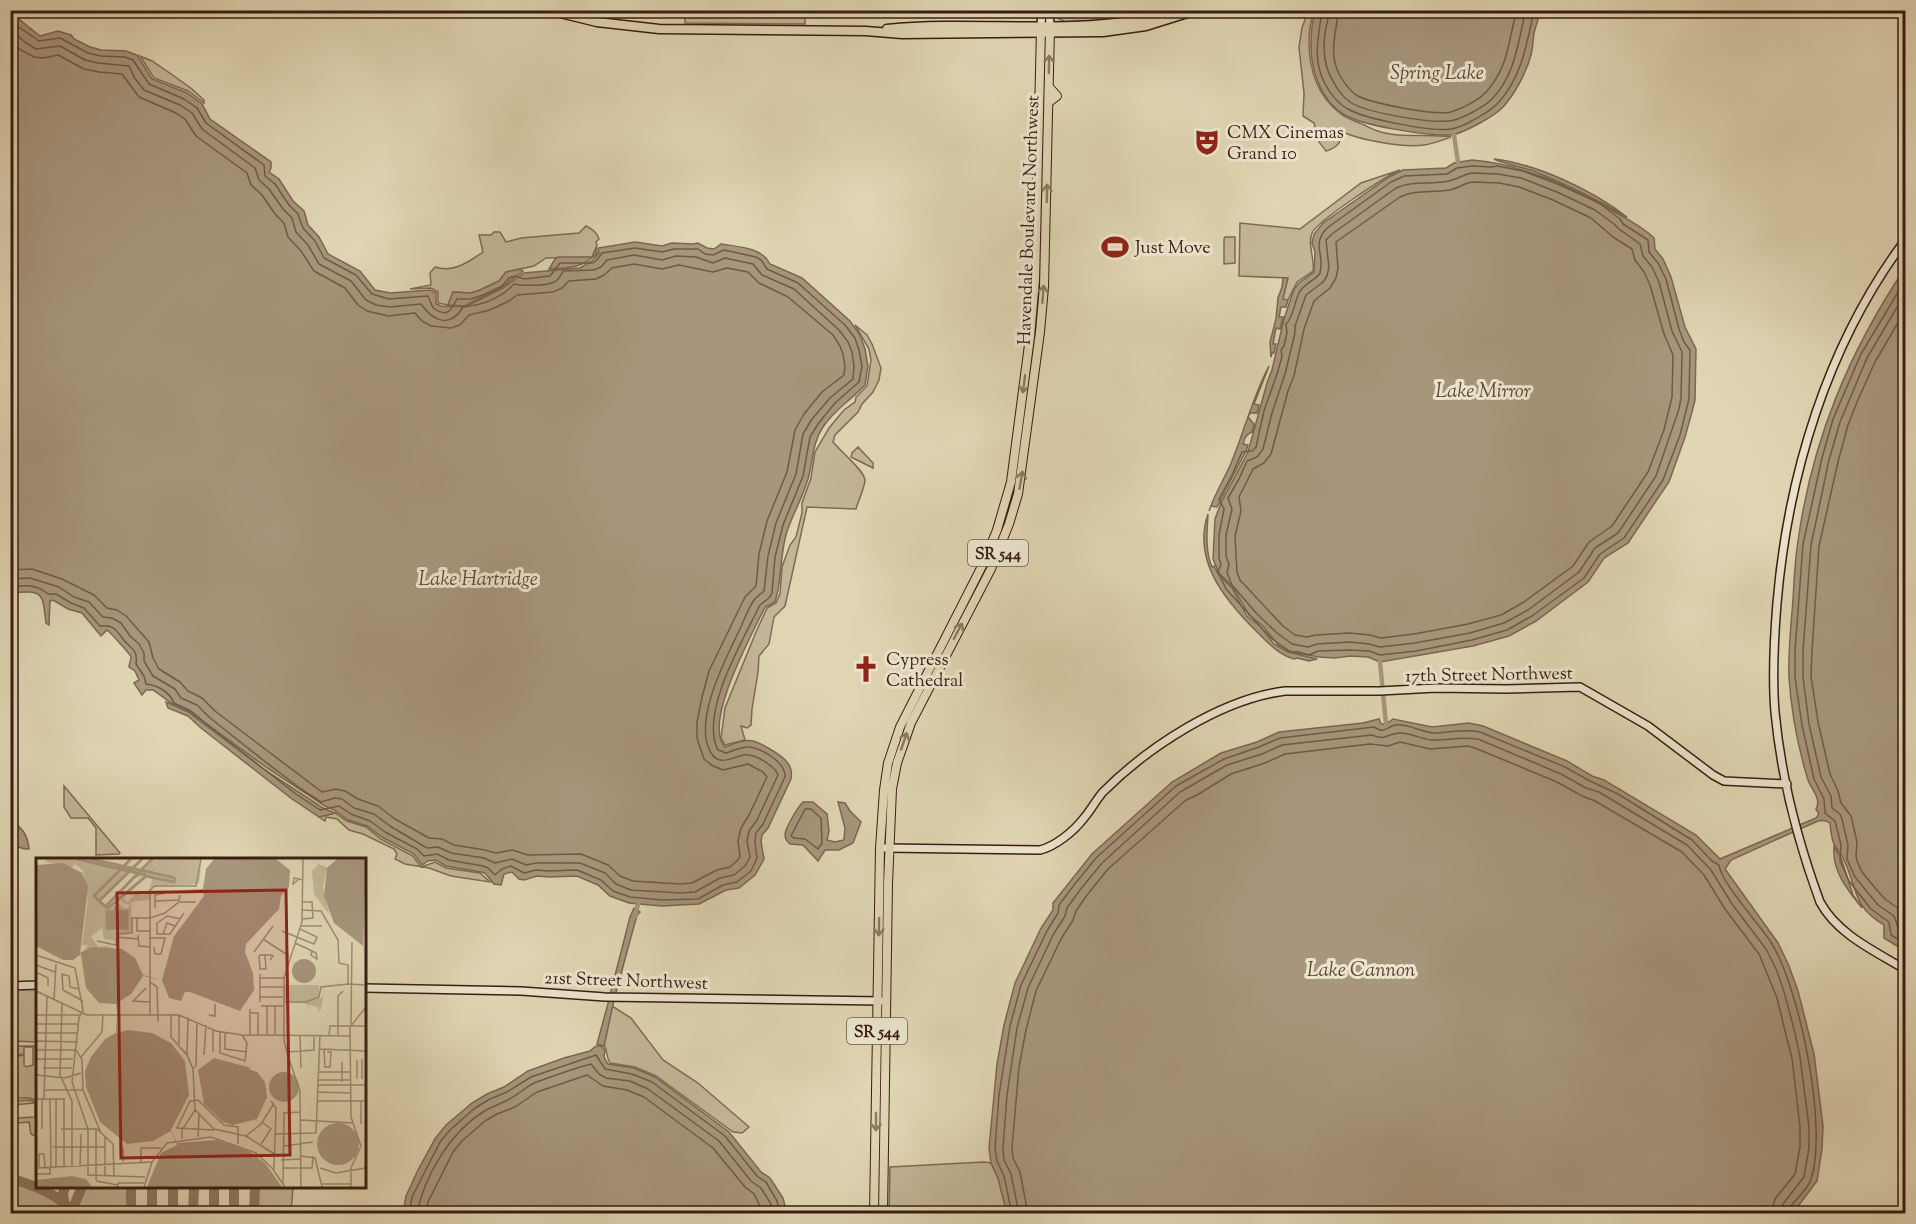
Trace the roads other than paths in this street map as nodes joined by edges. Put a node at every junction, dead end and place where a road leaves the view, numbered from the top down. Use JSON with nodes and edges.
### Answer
{"nodes":[{"id":1,"x":548,"y":10,"type":"edge"},
{"id":2,"x":1042,"y":10,"type":"edge"},
{"id":3,"x":1049,"y":10,"type":"edge"},
{"id":4,"x":1180,"y":10,"type":"edge"},
{"id":5,"x":1197,"y":10,"type":"edge"},
{"id":6,"x":1167,"y":15,"type":"junction"},
{"id":7,"x":1136,"y":28,"type":"junction"},
{"id":8,"x":1045,"y":30,"type":"junction"},
{"id":9,"x":902,"y":31,"type":"junction"},
{"id":10,"x":1038,"y":154,"type":"junction"},
{"id":11,"x":1048,"y":155,"type":"junction"},
{"id":12,"x":1037,"y":217,"type":"junction"},
{"id":13,"x":1046,"y":217,"type":"junction"},
{"id":14,"x":1905,"y":239,"type":"edge"},
{"id":15,"x":1032,"y":313,"type":"junction"},
{"id":16,"x":1030,"y":328,"type":"junction"},
{"id":17,"x":1040,"y":332,"type":"junction"},
{"id":18,"x":1037,"y":360,"type":"junction"},
{"id":19,"x":1006,"y":502,"type":"junction"},
{"id":20,"x":1001,"y":545,"type":"junction"},
{"id":21,"x":1787,"y":784,"type":"junction"},
{"id":22,"x":885,"y":848,"type":"junction"},
{"id":23,"x":1905,"y":970,"type":"edge"},
{"id":24,"x":36,"y":985,"type":"edge"},
{"id":25,"x":10,"y":986,"type":"edge"},
{"id":26,"x":366,"y":988,"type":"edge"},
{"id":27,"x":882,"y":1001,"type":"junction"},
{"id":28,"x":874,"y":1186,"type":"junction"},
{"id":29,"x":883,"y":1187,"type":"junction"},
{"id":30,"x":874,"y":1214,"type":"edge"},
{"id":31,"x":883,"y":1214,"type":"edge"}],
"edges":[{"from":1,"to":9,"type":"highway"},
{"from":2,"to":8,"type":"street","number":"SR 544"},
{"from":3,"to":8,"type":"street","number":"SR 544"},
{"from":4,"to":6,"type":"highway"},
{"from":5,"to":7,"type":"highway"},
{"from":6,"to":7,"type":"highway"},
{"from":6,"to":8,"type":"highway"},
{"from":7,"to":8,"type":"highway"},
{"from":8,"to":9,"type":"highway"},
{"from":8,"to":9,"type":"highway"},
{"from":8,"to":10,"type":"main road","name":"Havendale Boulevard Northwest","number":"SR 544"},
{"from":11,"to":8,"type":"main road","name":"Havendale Boulevard Northwest","number":"SR 544","one_way":true},
{"from":10,"to":11,"type":"main road"},
{"from":10,"to":12,"type":"main road","name":"Havendale Boulevard Northwest","number":"SR 544"},
{"from":13,"to":11,"type":"main road","name":"Havendale Boulevard Northwest","number":"SR 544","one_way":true},
{"from":12,"to":13,"type":"main road"},
{"from":12,"to":15,"type":"main road","name":"Havendale Boulevard Northwest","number":"SR 544"},
{"from":17,"to":13,"type":"main road","name":"Havendale Boulevard Northwest","number":"SR 544","one_way":true},
{"from":14,"to":21,"type":"street"},
{"from":15,"to":16,"type":"main road","name":"Havendale Boulevard Northwest","number":"SR 544"},
{"from":15,"to":17,"type":"main road"},
{"from":16,"to":18,"type":"main road"},
{"from":16,"to":19,"type":"main road","name":"Havendale Boulevard Northwest","number":"SR 544","one_way":true},
{"from":17,"to":18,"type":"main road","name":"Havendale Boulevard Northwest","number":"SR 544"},
{"from":20,"to":18,"type":"main road","name":"Havendale Boulevard Northwest","number":"SR 544","one_way":true},
{"from":19,"to":20,"type":"main road"},
{"from":19,"to":22,"type":"main road","name":"Havendale Boulevard Northwest","number":"SR 544"},
{"from":22,"to":20,"type":"main road","name":"Havendale Boulevard Northwest","number":"SR 544","one_way":true},
{"from":21,"to":22,"type":"street","name":"17th Street Northwest"},
{"from":21,"to":23,"type":"street"},
{"from":22,"to":27,"type":"main road","name":"Havendale Boulevard Northwest","number":"SR 544"},
{"from":24,"to":25,"type":"street"},
{"from":26,"to":27,"type":"street","name":"21st Street Northwest"},
{"from":27,"to":28,"type":"main road","name":"Havendale Boulevard Northwest","number":"SR 544","one_way":true},
{"from":27,"to":29,"type":"main road","name":"Havendale Boulevard Northwest","number":"SR 544"},
{"from":28,"to":29,"type":"main road"},
{"from":28,"to":30,"type":"main road","name":"Havendale Boulevard Northwest","number":"SR 544"},
{"from":29,"to":31,"type":"main road","name":"Havendale Boulevard Northwest","number":"SR 544"}]}
